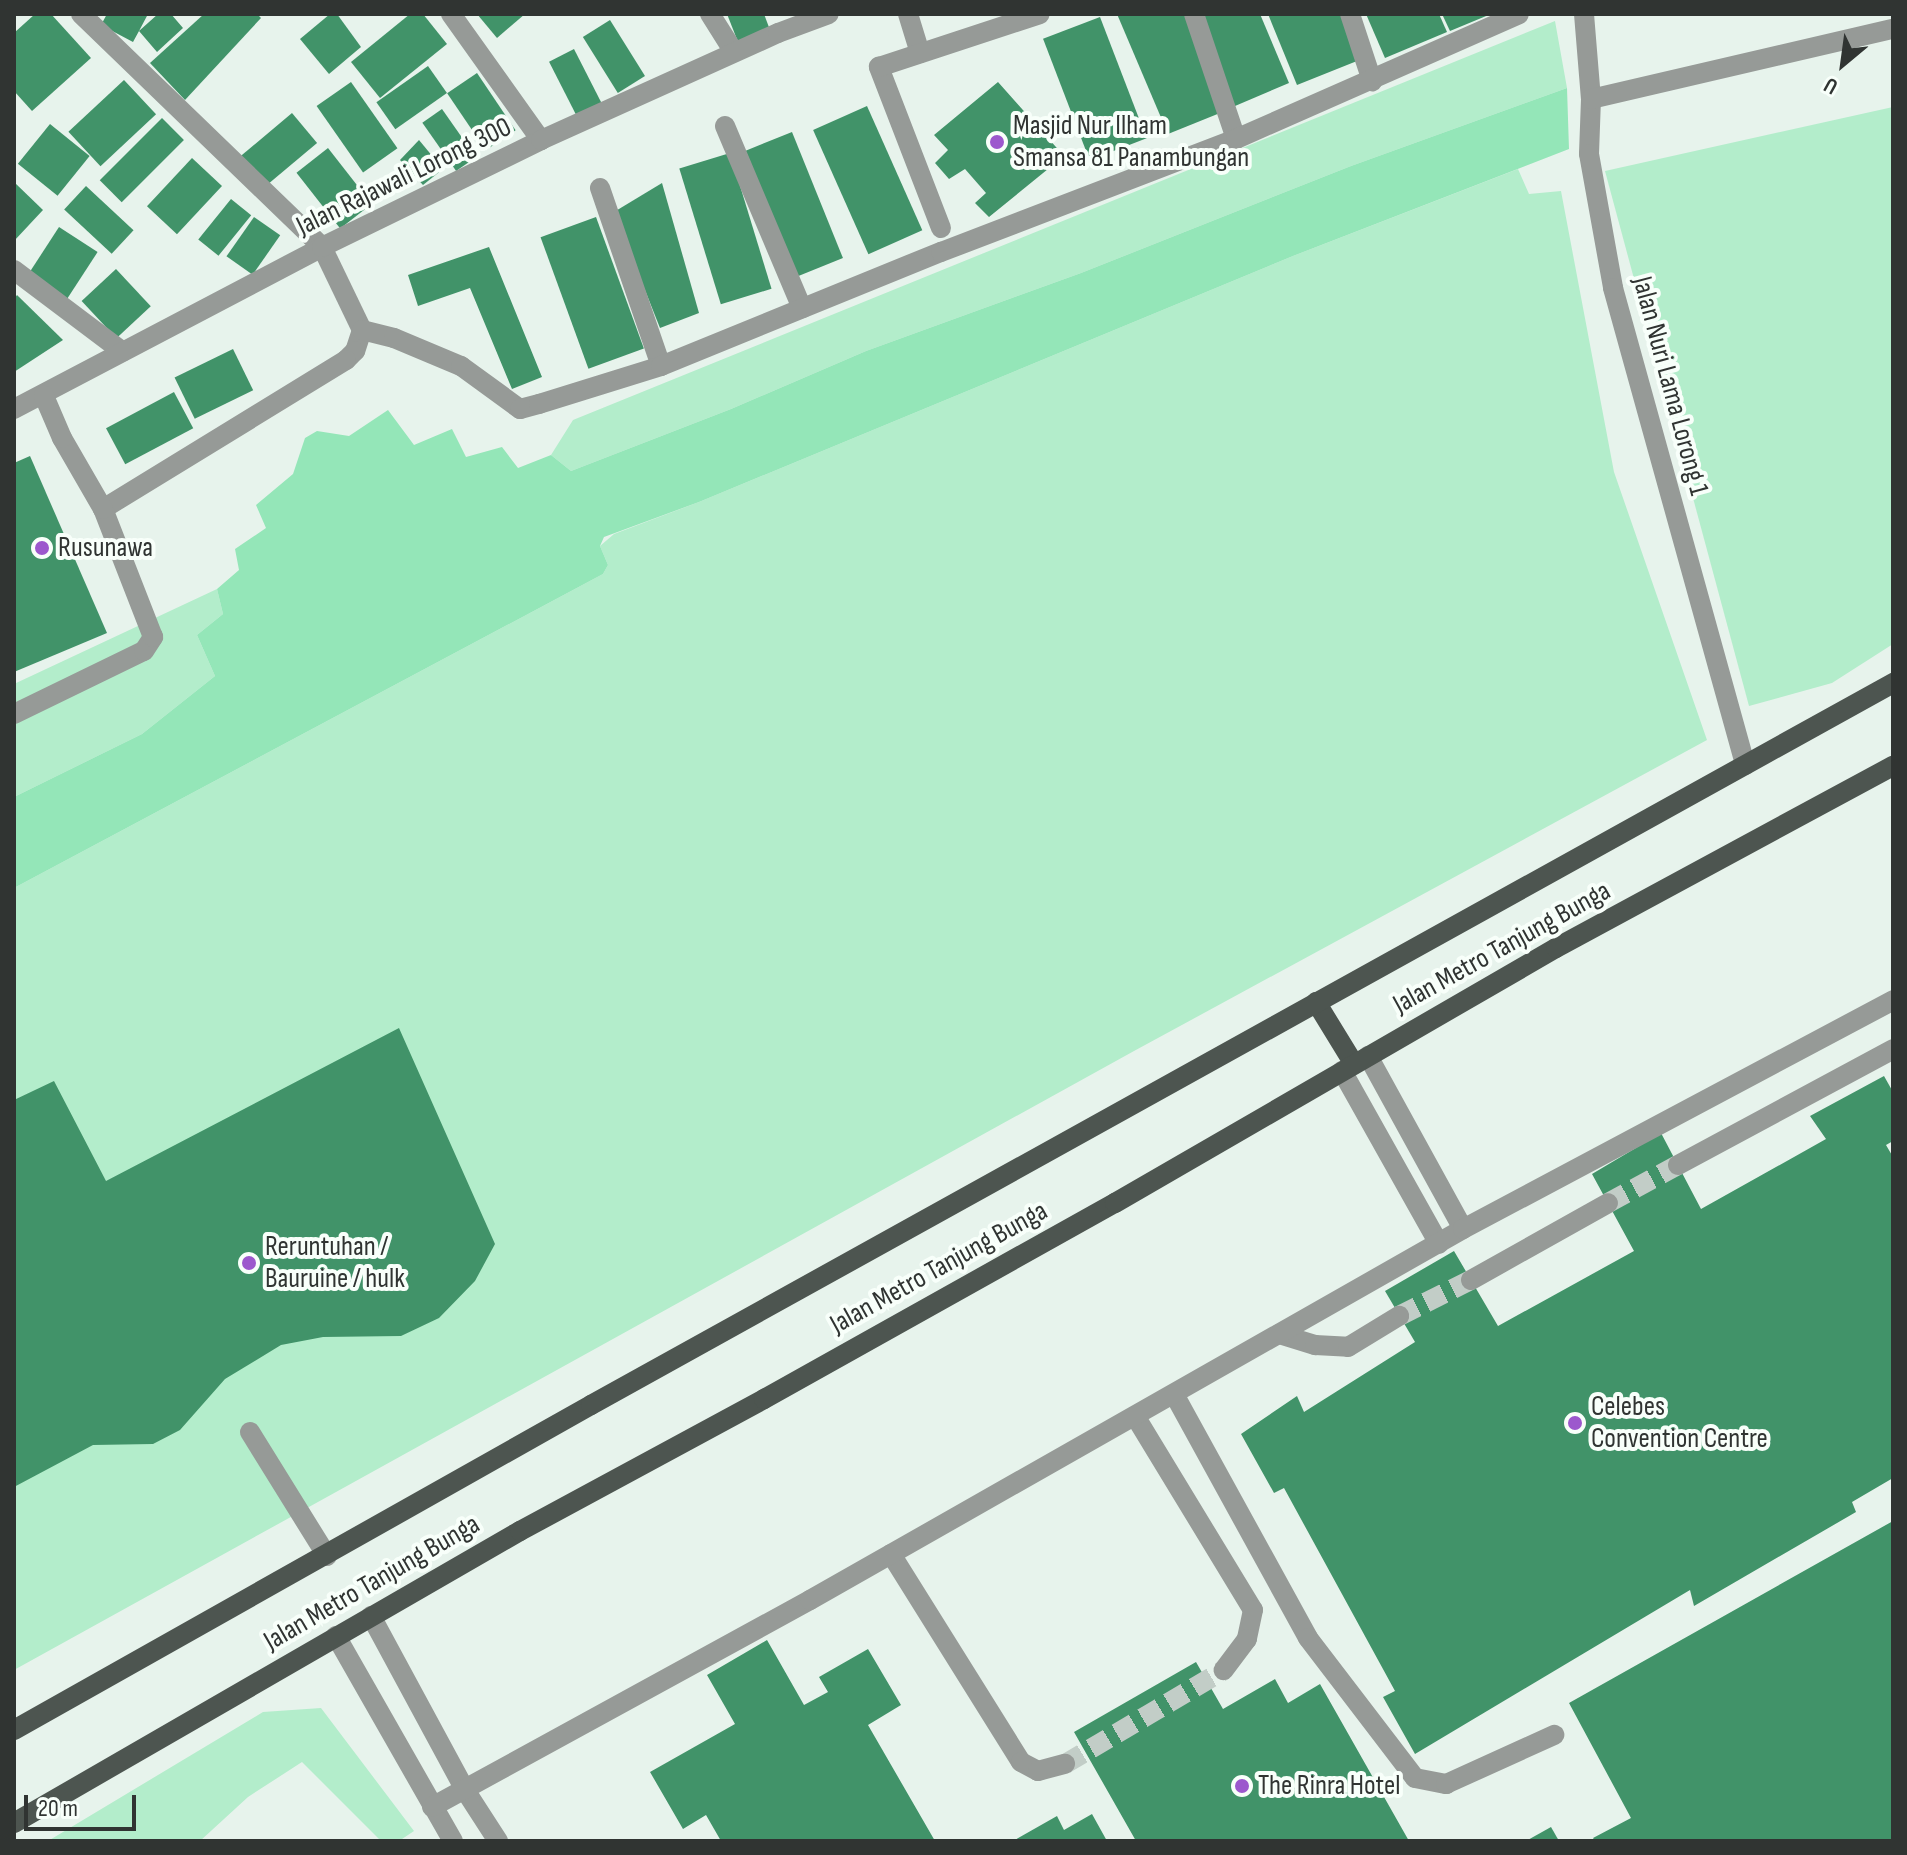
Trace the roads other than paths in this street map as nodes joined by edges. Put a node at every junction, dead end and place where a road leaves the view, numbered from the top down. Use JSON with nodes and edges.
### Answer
{"nodes":[{"id":1,"x":81,"y":14,"type":"edge"},
{"id":2,"x":451,"y":14,"type":"edge"},
{"id":3,"x":710,"y":14,"type":"edge"},
{"id":4,"x":829,"y":14,"type":"edge"},
{"id":5,"x":908,"y":14,"type":"edge"},
{"id":6,"x":1040,"y":14,"type":"edge"},
{"id":7,"x":1194,"y":14,"type":"edge"},
{"id":8,"x":1350,"y":14,"type":"edge"},
{"id":9,"x":1519,"y":14,"type":"edge"},
{"id":10,"x":1584,"y":14,"type":"edge"},
{"id":11,"x":1893,"y":29,"type":"edge"},
{"id":12,"x":918,"y":48,"type":"junction"},
{"id":13,"x":734,"y":52,"type":"junction"},
{"id":14,"x":1372,"y":81,"type":"junction"},
{"id":15,"x":1591,"y":99,"type":"junction"},
{"id":16,"x":725,"y":126,"type":"dead end"},
{"id":17,"x":1236,"y":139,"type":"junction"},
{"id":18,"x":541,"y":140,"type":"junction"},
{"id":19,"x":600,"y":188,"type":"dead end"},
{"id":20,"x":941,"y":228,"type":"dead end"},
{"id":21,"x":322,"y":247,"type":"junction"},
{"id":22,"x":14,"y":270,"type":"edge"},
{"id":23,"x":802,"y":308,"type":"junction"},
{"id":24,"x":358,"y":321,"type":"junction"},
{"id":25,"x":123,"y":352,"type":"junction"},
{"id":26,"x":661,"y":366,"type":"junction"},
{"id":27,"x":46,"y":400,"type":"junction"},
{"id":28,"x":14,"y":409,"type":"edge"},
{"id":29,"x":103,"y":509,"type":"junction"},
{"id":30,"x":1893,"y":683,"type":"edge"},
{"id":31,"x":14,"y":714,"type":"edge"},
{"id":32,"x":1745,"y":765,"type":"junction"},
{"id":33,"x":1893,"y":766,"type":"edge"},
{"id":34,"x":1893,"y":1000,"type":"edge"},
{"id":35,"x":1316,"y":1002,"type":"junction"},
{"id":36,"x":1893,"y":1049,"type":"edge"},
{"id":37,"x":1355,"y":1064,"type":"junction"},
{"id":38,"x":1678,"y":1165,"type":"tunnel mouth"},
{"id":39,"x":1608,"y":1203,"type":"tunnel mouth"},
{"id":40,"x":1463,"y":1229,"type":"junction"},
{"id":41,"x":1439,"y":1244,"type":"junction"},
{"id":42,"x":1471,"y":1280,"type":"tunnel mouth"},
{"id":43,"x":1399,"y":1316,"type":"tunnel mouth"},
{"id":44,"x":1279,"y":1334,"type":"junction"},
{"id":45,"x":1174,"y":1394,"type":"junction"},
{"id":46,"x":1135,"y":1416,"type":"junction"},
{"id":47,"x":250,"y":1432,"type":"dead end"},
{"id":48,"x":891,"y":1554,"type":"junction"},
{"id":49,"x":327,"y":1556,"type":"junction"},
{"id":50,"x":371,"y":1616,"type":"junction"},
{"id":51,"x":336,"y":1636,"type":"junction"},
{"id":52,"x":1224,"y":1670,"type":"tunnel mouth"},
{"id":53,"x":14,"y":1730,"type":"edge"},
{"id":54,"x":1554,"y":1735,"type":"dead end"},
{"id":55,"x":1065,"y":1764,"type":"tunnel mouth"},
{"id":56,"x":465,"y":1790,"type":"junction"},
{"id":57,"x":432,"y":1807,"type":"junction"},
{"id":58,"x":14,"y":1823,"type":"edge"},
{"id":59,"x":446,"y":1839,"type":"edge"},
{"id":60,"x":498,"y":1841,"type":"edge"}],
"edges":[{"from":1,"to":21,"type":"street"},
{"from":2,"to":18,"type":"street"},
{"from":3,"to":13,"type":"street"},
{"from":4,"to":13,"type":"street","name":"Jalan Rajawali Lorong 300"},
{"from":5,"to":12,"type":"street"},
{"from":6,"to":12,"type":"street"},
{"from":7,"to":17,"type":"street"},
{"from":8,"to":14,"type":"street"},
{"from":9,"to":14,"type":"street"},
{"from":10,"to":15,"type":"street","name":"Jalan Nuri Lama Lorong 1"},
{"from":11,"to":15,"type":"street"},
{"from":12,"to":20,"type":"street"},
{"from":13,"to":18,"type":"street","name":"Jalan Rajawali Lorong 300"},
{"from":14,"to":17,"type":"street"},
{"from":15,"to":32,"type":"street","name":"Jalan Nuri Lama Lorong 1"},
{"from":16,"to":23,"type":"street"},
{"from":17,"to":23,"type":"street"},
{"from":18,"to":21,"type":"street","name":"Jalan Rajawali Lorong 300"},
{"from":19,"to":26,"type":"street"},
{"from":21,"to":24,"type":"street"},
{"from":21,"to":25,"type":"street","name":"Jalan Rajawali Lorong 300"},
{"from":22,"to":25,"type":"street"},
{"from":23,"to":26,"type":"street"},
{"from":24,"to":26,"type":"street"},
{"from":24,"to":29,"type":"street"},
{"from":25,"to":27,"type":"street","name":"Jalan Rajawali Lorong 300"},
{"from":27,"to":28,"type":"street","name":"Jalan Rajawali Lorong 300"},
{"from":27,"to":29,"type":"street"},
{"from":29,"to":31,"type":"street"},
{"from":30,"to":32,"type":"main road","name":"Jalan Metro Tanjung Bunga"},
{"from":32,"to":35,"type":"main road","name":"Jalan Metro Tanjung Bunga"},
{"from":33,"to":37,"type":"main road","name":"Jalan Metro Tanjung Bunga"},
{"from":34,"to":40,"type":"street"},
{"from":35,"to":37,"type":"main road"},
{"from":35,"to":49,"type":"main road","name":"Jalan Metro Tanjung Bunga"},
{"from":36,"to":38,"type":"street"},
{"from":37,"to":40,"type":"street"},
{"from":37,"to":41,"type":"street"},
{"from":37,"to":50,"type":"main road","name":"Jalan Metro Tanjung Bunga"},
{"from":39,"to":42,"type":"street"},
{"from":40,"to":41,"type":"street"},
{"from":41,"to":44,"type":"street"},
{"from":43,"to":44,"type":"street"},
{"from":44,"to":45,"type":"street"},
{"from":45,"to":46,"type":"street"},
{"from":45,"to":54,"type":"street"},
{"from":46,"to":48,"type":"street"},
{"from":46,"to":52,"type":"street"},
{"from":47,"to":49,"type":"street"},
{"from":48,"to":55,"type":"street"},
{"from":48,"to":56,"type":"street"},
{"from":49,"to":53,"type":"main road","name":"Jalan Metro Tanjung Bunga"},
{"from":50,"to":51,"type":"main road","name":"Jalan Metro Tanjung Bunga"},
{"from":50,"to":56,"type":"street"},
{"from":51,"to":57,"type":"street"},
{"from":51,"to":58,"type":"main road","name":"Jalan Metro Tanjung Bunga"},
{"from":56,"to":57,"type":"street"},
{"from":56,"to":60,"type":"street"},
{"from":57,"to":59,"type":"street"}]}
